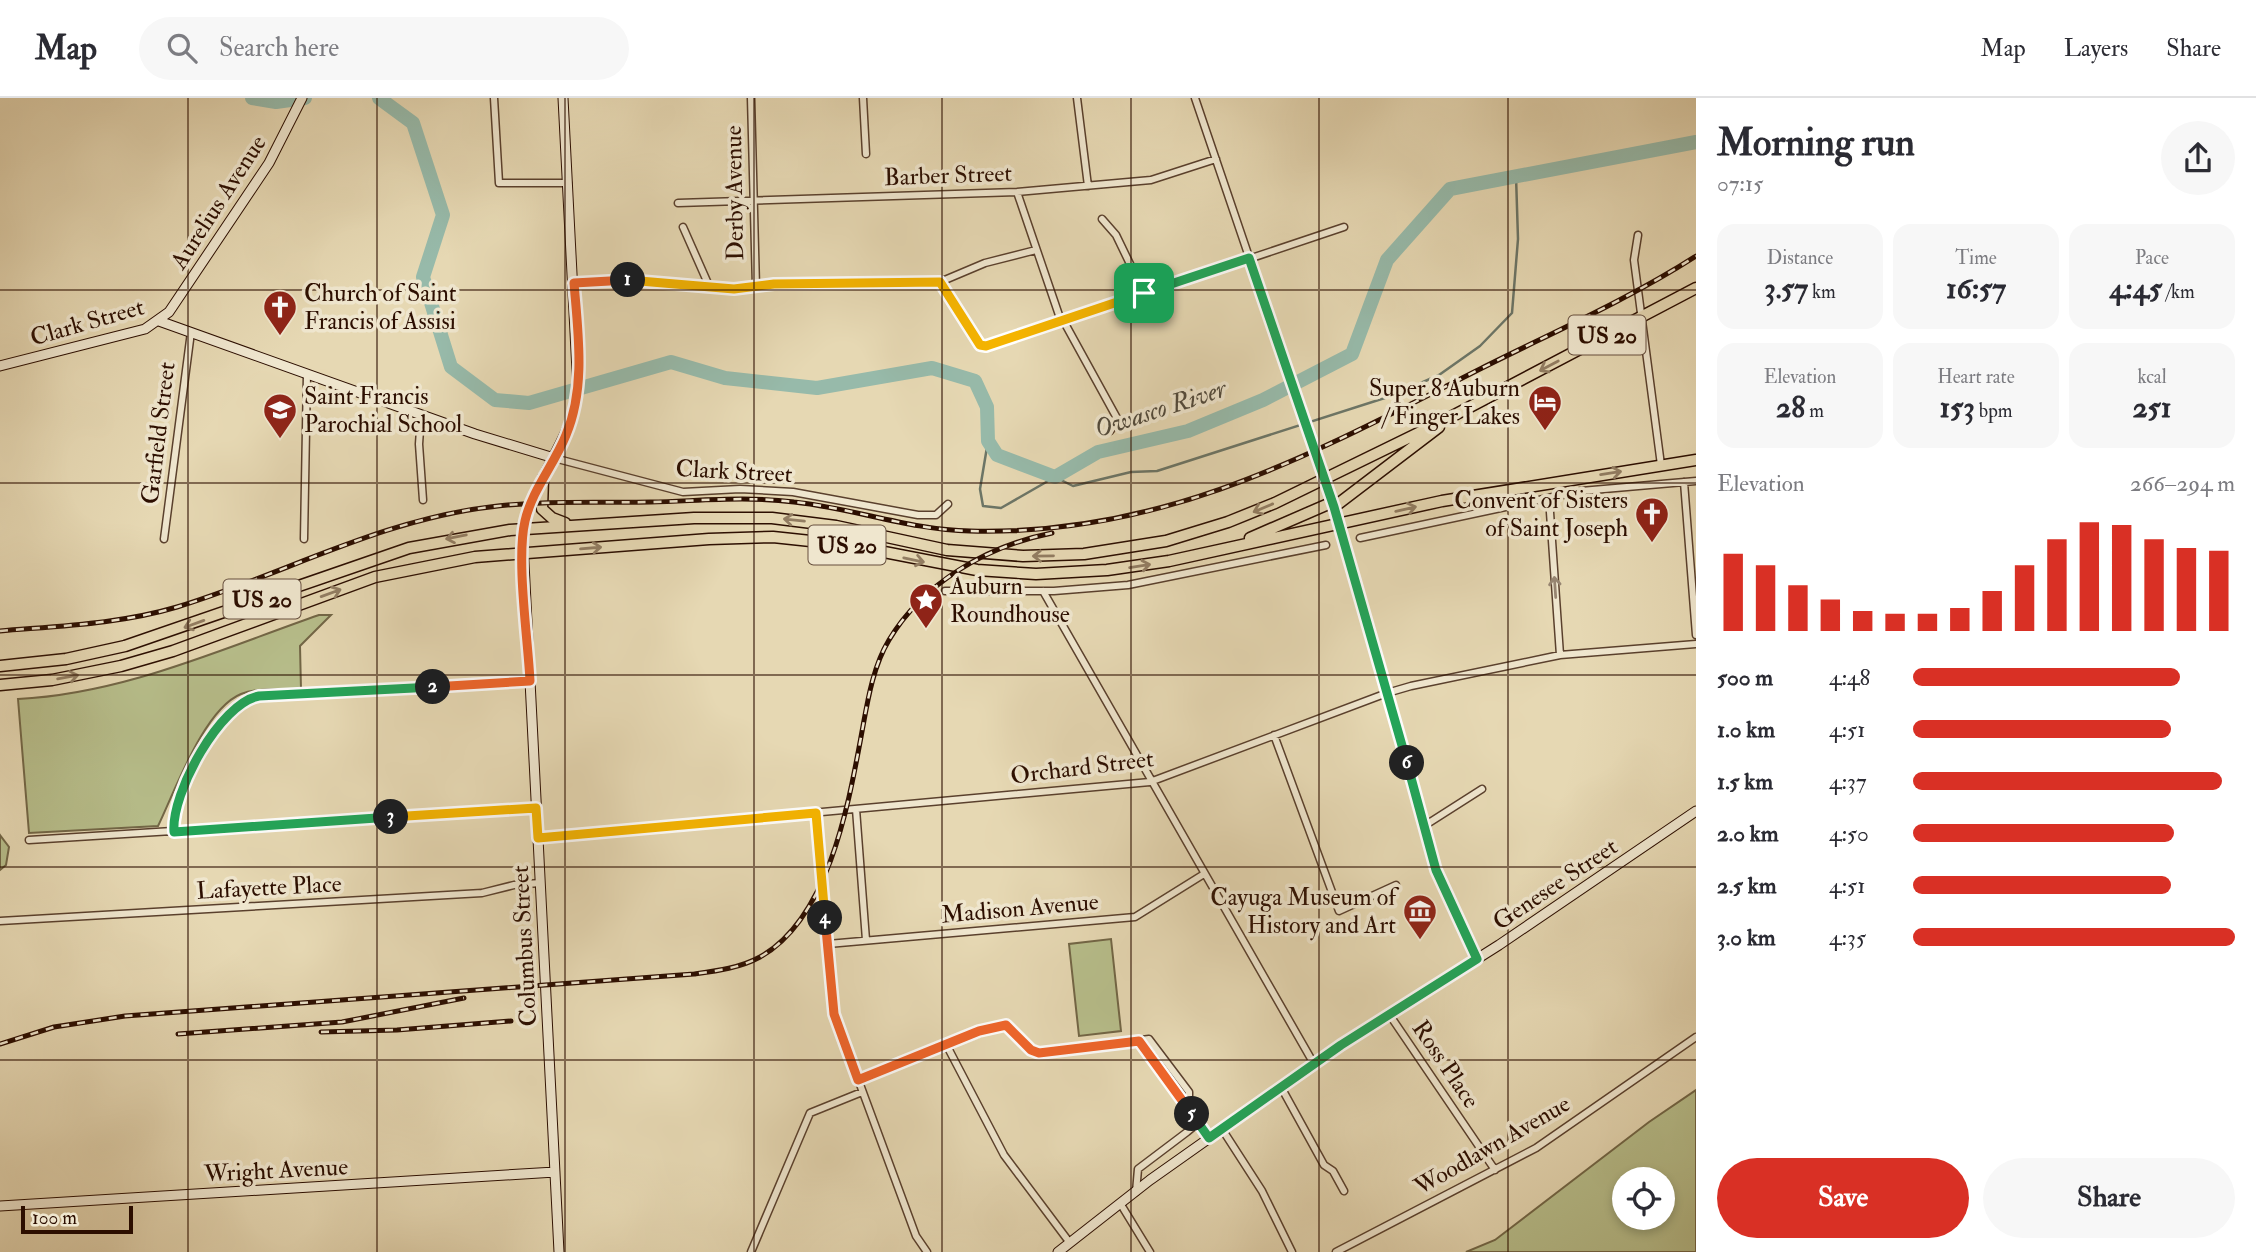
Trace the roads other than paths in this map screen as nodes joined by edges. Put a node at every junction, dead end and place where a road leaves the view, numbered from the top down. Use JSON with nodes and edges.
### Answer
{"nodes":[{"id":1,"x":302,"y":98,"type":"edge"},
{"id":2,"x":494,"y":98,"type":"edge"},
{"id":3,"x":563,"y":98,"type":"edge"},
{"id":4,"x":751,"y":98,"type":"edge"},
{"id":5,"x":863,"y":98,"type":"edge"},
{"id":6,"x":1077,"y":98,"type":"edge"},
{"id":7,"x":1195,"y":98,"type":"edge"},
{"id":8,"x":866,"y":153,"type":"dead end"},
{"id":9,"x":1216,"y":159,"type":"junction"},
{"id":10,"x":568,"y":183,"type":"junction"},
{"id":11,"x":1088,"y":186,"type":"junction"},
{"id":12,"x":1017,"y":192,"type":"junction"},
{"id":13,"x":753,"y":201,"type":"junction"},
{"id":14,"x":678,"y":203,"type":"dead end"},
{"id":15,"x":1102,"y":219,"type":"dead end"},
{"id":16,"x":683,"y":227,"type":"dead end"},
{"id":17,"x":1344,"y":227,"type":"dead end"},
{"id":18,"x":1639,"y":235,"type":"dead end"},
{"id":19,"x":1036,"y":250,"type":"junction"},
{"id":20,"x":1249,"y":258,"type":"junction"},
{"id":21,"x":940,"y":282,"type":"junction"},
{"id":22,"x":574,"y":283,"type":"junction"},
{"id":23,"x":756,"y":287,"type":"junction"},
{"id":24,"x":710,"y":288,"type":"junction"},
{"id":25,"x":1696,"y":288,"type":"edge"},
{"id":26,"x":1144,"y":293,"type":"junction"},
{"id":27,"x":1641,"y":317,"type":"junction"},
{"id":28,"x":159,"y":321,"type":"junction"},
{"id":29,"x":1062,"y":321,"type":"junction"},
{"id":30,"x":191,"y":332,"type":"junction"},
{"id":31,"x":0,"y":366,"type":"edge"},
{"id":32,"x":307,"y":374,"type":"junction"},
{"id":33,"x":421,"y":416,"type":"junction"},
{"id":34,"x":1445,"y":420,"type":"junction"},
{"id":35,"x":1110,"y":431,"type":"dead end"},
{"id":36,"x":554,"y":458,"type":"junction"},
{"id":37,"x":1696,"y":460,"type":"edge"},
{"id":38,"x":1661,"y":465,"type":"junction"},
{"id":39,"x":543,"y":478,"type":"junction"},
{"id":40,"x":1325,"y":479,"type":"junction"},
{"id":41,"x":1696,"y":481,"type":"edge"},
{"id":42,"x":1685,"y":482,"type":"junction"},
{"id":43,"x":1549,"y":498,"type":"junction"},
{"id":44,"x":423,"y":500,"type":"dead end"},
{"id":45,"x":948,"y":504,"type":"dead end"},
{"id":46,"x":1334,"y":504,"type":"junction"},
{"id":47,"x":1339,"y":523,"type":"junction"},
{"id":48,"x":582,"y":525,"type":"junction"},
{"id":49,"x":524,"y":528,"type":"junction"},
{"id":50,"x":304,"y":538,"type":"dead end"},
{"id":51,"x":1360,"y":538,"type":"dead end"},
{"id":52,"x":164,"y":539,"type":"dead end"},
{"id":53,"x":1238,"y":545,"type":"junction"},
{"id":54,"x":1326,"y":545,"type":"dead end"},
{"id":55,"x":523,"y":554,"type":"junction"},
{"id":56,"x":1693,"y":568,"type":"edge"},
{"id":57,"x":945,"y":591,"type":"dead end"},
{"id":58,"x":1043,"y":591,"type":"junction"},
{"id":59,"x":1696,"y":635,"type":"edge"},
{"id":60,"x":1696,"y":644,"type":"edge"},
{"id":61,"x":1560,"y":655,"type":"junction"},
{"id":62,"x":0,"y":666,"type":"edge"},
{"id":63,"x":530,"y":681,"type":"junction"},
{"id":64,"x":0,"y":685,"type":"edge"},
{"id":65,"x":1387,"y":693,"type":"junction"},
{"id":66,"x":1274,"y":735,"type":"junction"},
{"id":67,"x":1150,"y":782,"type":"junction"},
{"id":68,"x":1482,"y":789,"type":"dead end"},
{"id":69,"x":536,"y":808,"type":"junction"},
{"id":70,"x":856,"y":809,"type":"junction"},
{"id":71,"x":816,"y":813,"type":"junction"},
{"id":72,"x":1695,"y":813,"type":"edge"},
{"id":73,"x":1424,"y":826,"type":"junction"},
{"id":74,"x":174,"y":832,"type":"junction"},
{"id":75,"x":538,"y":838,"type":"junction"},
{"id":76,"x":29,"y":840,"type":"dead end"},
{"id":77,"x":1203,"y":874,"type":"junction"},
{"id":78,"x":540,"y":883,"type":"junction"},
{"id":79,"x":1396,"y":885,"type":"dead end"},
{"id":80,"x":0,"y":921,"type":"edge"},
{"id":81,"x":866,"y":940,"type":"junction"},
{"id":82,"x":828,"y":944,"type":"junction"},
{"id":83,"x":1477,"y":959,"type":"junction"},
{"id":84,"x":1389,"y":1014,"type":"junction"},
{"id":85,"x":1696,"y":1037,"type":"edge"},
{"id":86,"x":947,"y":1046,"type":"junction"},
{"id":87,"x":1314,"y":1064,"type":"junction"},
{"id":88,"x":858,"y":1080,"type":"junction"},
{"id":89,"x":1281,"y":1087,"type":"junction"},
{"id":90,"x":862,"y":1091,"type":"junction"},
{"id":91,"x":1194,"y":1117,"type":"junction"},
{"id":92,"x":1222,"y":1129,"type":"junction"},
{"id":93,"x":1209,"y":1138,"type":"junction"},
{"id":94,"x":1495,"y":1170,"type":"junction"},
{"id":95,"x":555,"y":1172,"type":"junction"},
{"id":96,"x":1344,"y":1191,"type":"dead end"},
{"id":97,"x":1136,"y":1192,"type":"junction"},
{"id":98,"x":1120,"y":1203,"type":"junction"},
{"id":99,"x":0,"y":1206,"type":"edge"},
{"id":100,"x":1070,"y":1242,"type":"junction"},
{"id":101,"x":559,"y":1252,"type":"edge"},
{"id":102,"x":751,"y":1252,"type":"edge"},
{"id":103,"x":927,"y":1252,"type":"edge"},
{"id":104,"x":1058,"y":1252,"type":"edge"},
{"id":105,"x":1150,"y":1252,"type":"edge"},
{"id":106,"x":1292,"y":1252,"type":"edge"},
{"id":107,"x":1336,"y":1252,"type":"edge"}],
"edges":[{"from":1,"to":28,"type":"street","name":"Aurelius Avenue"},
{"from":2,"to":10,"type":"street"},
{"from":3,"to":10,"type":"street","name":"Columbus Street"},
{"from":4,"to":13,"type":"street","name":"Derby Avenue"},
{"from":5,"to":8,"type":"street"},
{"from":6,"to":11,"type":"street"},
{"from":7,"to":9,"type":"street"},
{"from":9,"to":11,"type":"street","name":"Barber Street"},
{"from":9,"to":20,"type":"street"},
{"from":10,"to":22,"type":"street","name":"Columbus Street"},
{"from":11,"to":12,"type":"street","name":"Barber Street"},
{"from":12,"to":13,"type":"street","name":"Barber Street"},
{"from":12,"to":19,"type":"street"},
{"from":13,"to":14,"type":"street","name":"Barber Street"},
{"from":13,"to":23,"type":"street","name":"Derby Avenue"},
{"from":15,"to":26,"type":"street"},
{"from":16,"to":24,"type":"street"},
{"from":17,"to":20,"type":"street"},
{"from":18,"to":27,"type":"street"},
{"from":19,"to":21,"type":"street"},
{"from":19,"to":29,"type":"street"},
{"from":20,"to":26,"type":"street"},
{"from":20,"to":40,"type":"street"},
{"from":21,"to":23,"type":"street"},
{"from":21,"to":29,"type":"street"},
{"from":22,"to":24,"type":"street"},
{"from":22,"to":36,"type":"street","name":"Columbus Street"},
{"from":23,"to":24,"type":"street"},
{"from":25,"to":27,"type":"highway","number":"US 20"},
{"from":26,"to":29,"type":"street"},
{"from":27,"to":34,"type":"highway","number":"US 20","one_way":true},
{"from":27,"to":38,"type":"street"},
{"from":28,"to":30,"type":"street","name":"Clark Street"},
{"from":28,"to":31,"type":"street","name":"Clark Street"},
{"from":29,"to":35,"type":"street"},
{"from":30,"to":32,"type":"street","name":"Clark Street"},
{"from":30,"to":52,"type":"street","name":"Garfield Street"},
{"from":32,"to":33,"type":"street","name":"Clark Street"},
{"from":32,"to":50,"type":"street"},
{"from":33,"to":36,"type":"street","name":"Clark Street"},
{"from":33,"to":44,"type":"street"},
{"from":34,"to":40,"type":"highway","number":"US 20"},
{"from":34,"to":46,"type":"highway"},
{"from":36,"to":39,"type":"street","name":"Columbus Street"},
{"from":36,"to":45,"type":"street","name":"Clark Street"},
{"from":37,"to":38,"type":"highway","number":"US 20"},
{"from":47,"to":38,"type":"highway","number":"US 20","one_way":true},
{"from":39,"to":48,"type":"highway"},
{"from":39,"to":49,"type":"street","name":"Columbus Street"},
{"from":40,"to":46,"type":"street"},
{"from":40,"to":48,"type":"highway","number":"US 20","one_way":true},
{"from":41,"to":42,"type":"street"},
{"from":42,"to":43,"type":"street"},
{"from":42,"to":56,"type":"street"},
{"from":43,"to":51,"type":"street"},
{"from":61,"to":43,"type":"street","one_way":true},
{"from":46,"to":47,"type":"street"},
{"from":46,"to":53,"type":"highway"},
{"from":47,"to":53,"type":"highway","number":"US 20"},
{"from":47,"to":65,"type":"street"},
{"from":48,"to":49,"type":"highway","number":"US 20"},
{"from":49,"to":55,"type":"street","name":"Columbus Street"},
{"from":49,"to":62,"type":"highway","number":"US 20","one_way":true},
{"from":55,"to":53,"type":"highway","number":"US 20","one_way":true},
{"from":54,"to":58,"type":"street"},
{"from":55,"to":63,"type":"street","name":"Columbus Street"},
{"from":64,"to":55,"type":"highway","number":"US 20","one_way":true},
{"from":56,"to":59,"type":"street"},
{"from":57,"to":58,"type":"street"},
{"from":58,"to":67,"type":"street"},
{"from":60,"to":61,"type":"street","name":"Orchard Street"},
{"from":61,"to":65,"type":"street","name":"Orchard Street"},
{"from":63,"to":69,"type":"street","name":"Columbus Street"},
{"from":63,"to":74,"type":"street"},
{"from":65,"to":66,"type":"street","name":"Orchard Street"},
{"from":65,"to":73,"type":"street"},
{"from":66,"to":67,"type":"street","name":"Orchard Street"},
{"from":66,"to":79,"type":"street"},
{"from":67,"to":70,"type":"street","name":"Orchard Street"},
{"from":67,"to":77,"type":"street"},
{"from":68,"to":73,"type":"street"},
{"from":69,"to":74,"type":"street"},
{"from":69,"to":75,"type":"street","name":"Columbus Street"},
{"from":70,"to":71,"type":"street","name":"Orchard Street"},
{"from":70,"to":81,"type":"street"},
{"from":71,"to":75,"type":"street","name":"Orchard Street"},
{"from":71,"to":82,"type":"street"},
{"from":72,"to":83,"type":"street","name":"Genesee Street"},
{"from":73,"to":83,"type":"street"},
{"from":74,"to":76,"type":"street"},
{"from":75,"to":78,"type":"street","name":"Columbus Street"},
{"from":77,"to":81,"type":"street","name":"Madison Avenue"},
{"from":77,"to":87,"type":"street"},
{"from":78,"to":80,"type":"street","name":"Lafayette Place"},
{"from":78,"to":95,"type":"street","name":"Columbus Street"},
{"from":81,"to":82,"type":"street","name":"Madison Avenue"},
{"from":82,"to":88,"type":"street"},
{"from":83,"to":84,"type":"street","name":"Genesee Street"},
{"from":84,"to":87,"type":"street","name":"Genesee Street"},
{"from":84,"to":94,"type":"street","name":"Ross Place"},
{"from":85,"to":94,"type":"street","name":"Woodlawn Avenue"},
{"from":86,"to":88,"type":"street"},
{"from":86,"to":91,"type":"street"},
{"from":86,"to":100,"type":"street"},
{"from":87,"to":89,"type":"street","name":"Genesee Street"},
{"from":88,"to":90,"type":"street"},
{"from":89,"to":92,"type":"street","name":"Genesee Street"},
{"from":89,"to":96,"type":"street"},
{"from":90,"to":102,"type":"street"},
{"from":90,"to":103,"type":"street"},
{"from":91,"to":93,"type":"street"},
{"from":91,"to":97,"type":"street"},
{"from":92,"to":93,"type":"street","name":"Genesee Street"},
{"from":92,"to":106,"type":"street"},
{"from":93,"to":97,"type":"street","name":"Genesee Street"},
{"from":94,"to":107,"type":"street","name":"Woodlawn Avenue"},
{"from":95,"to":99,"type":"street","name":"Wright Avenue"},
{"from":95,"to":101,"type":"street","name":"Columbus Street"},
{"from":97,"to":98,"type":"street","name":"Genesee Street"},
{"from":98,"to":100,"type":"street","name":"Genesee Street"},
{"from":98,"to":105,"type":"street"},
{"from":100,"to":104,"type":"street","name":"Genesee Street"}]}
